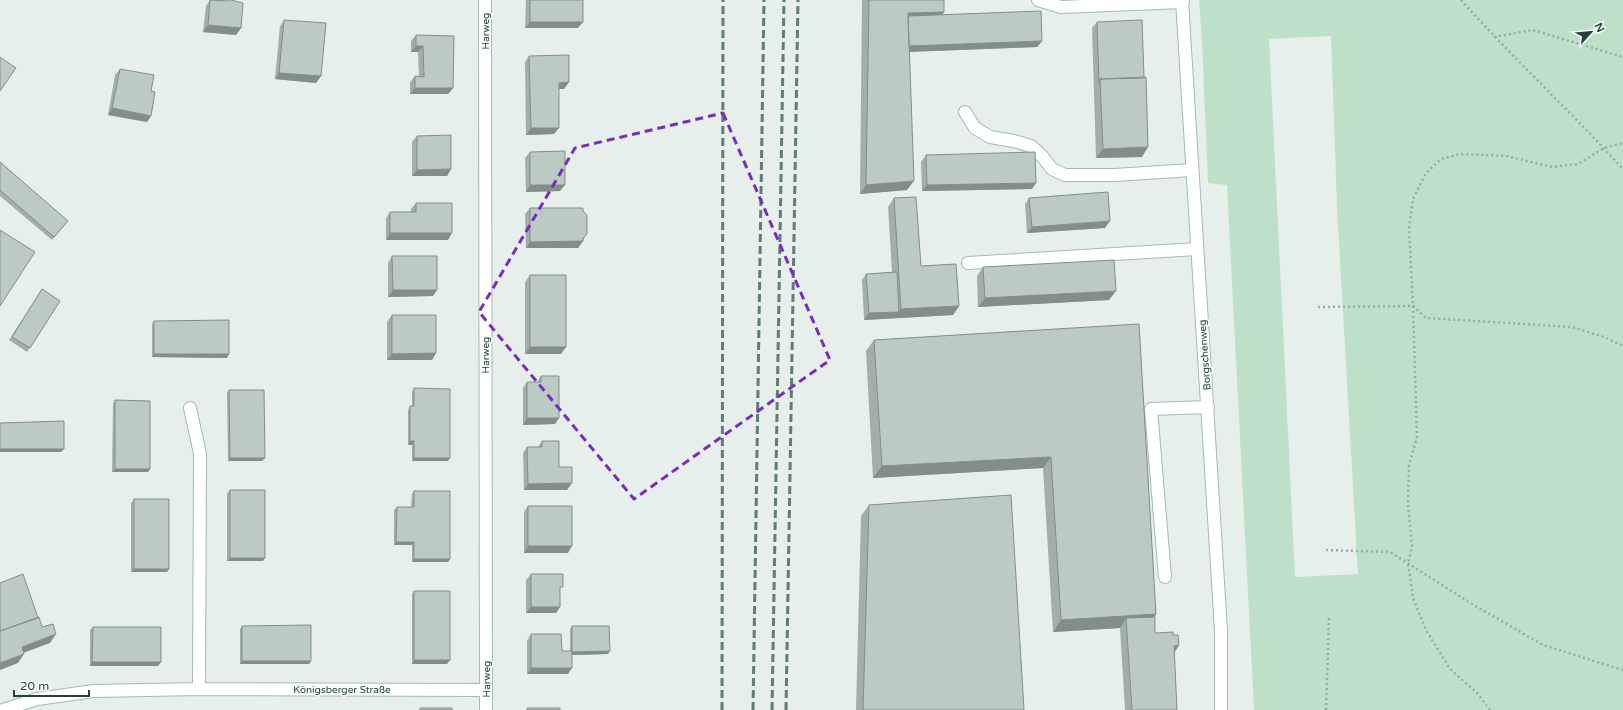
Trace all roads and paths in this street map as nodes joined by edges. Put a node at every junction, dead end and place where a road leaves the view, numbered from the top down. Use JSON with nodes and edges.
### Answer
{"nodes":[{"id":1,"x":485,"y":0,"type":"edge"},
{"id":2,"x":1038,"y":0,"type":"edge"},
{"id":3,"x":1461,"y":0,"type":"edge"},
{"id":4,"x":1183,"y":1,"type":"edge"},
{"id":5,"x":1494,"y":37,"type":"junction"},
{"id":6,"x":1623,"y":56,"type":"edge"},
{"id":7,"x":965,"y":112,"type":"dead end"},
{"id":8,"x":1623,"y":143,"type":"edge"},
{"id":9,"x":1604,"y":148,"type":"junction"},
{"id":10,"x":1623,"y":169,"type":"edge"},
{"id":11,"x":1192,"y":170,"type":"junction"},
{"id":12,"x":1197,"y":249,"type":"junction"},
{"id":13,"x":968,"y":263,"type":"dead end"},
{"id":14,"x":1413,"y":306,"type":"junction"},
{"id":15,"x":1318,"y":307,"type":"dead end"},
{"id":16,"x":1623,"y":346,"type":"edge"},
{"id":17,"x":1208,"y":407,"type":"junction"},
{"id":18,"x":190,"y":408,"type":"dead end"},
{"id":19,"x":1326,"y":550,"type":"dead end"},
{"id":20,"x":1408,"y":563,"type":"junction"},
{"id":21,"x":1165,"y":577,"type":"dead end"},
{"id":22,"x":1329,"y":617,"type":"dead end"},
{"id":23,"x":1623,"y":670,"type":"edge"},
{"id":24,"x":199,"y":689,"type":"junction"},
{"id":25,"x":486,"y":690,"type":"junction"},
{"id":26,"x":3,"y":710,"type":"edge"},
{"id":27,"x":486,"y":710,"type":"edge"},
{"id":28,"x":1221,"y":710,"type":"edge"},
{"id":29,"x":1326,"y":710,"type":"edge"},
{"id":30,"x":1490,"y":710,"type":"edge"}],
"edges":[{"from":1,"to":25,"type":"street","name":"Harweg"},
{"from":2,"to":4,"type":"street"},
{"from":3,"to":5,"type":"path"},
{"from":4,"to":11,"type":"street","name":"Borgschenweg"},
{"from":5,"to":6,"type":"path"},
{"from":5,"to":9,"type":"path"},
{"from":7,"to":11,"type":"street"},
{"from":8,"to":9,"type":"path"},
{"from":9,"to":10,"type":"path"},
{"from":9,"to":14,"type":"path"},
{"from":11,"to":12,"type":"street","name":"Borgschenweg"},
{"from":12,"to":13,"type":"street"},
{"from":12,"to":17,"type":"street","name":"Borgschenweg"},
{"from":14,"to":15,"type":"path"},
{"from":14,"to":16,"type":"path"},
{"from":14,"to":20,"type":"path"},
{"from":17,"to":21,"type":"street"},
{"from":17,"to":28,"type":"street","name":"Borgschenweg"},
{"from":18,"to":24,"type":"street"},
{"from":19,"to":20,"type":"path"},
{"from":20,"to":23,"type":"path"},
{"from":20,"to":30,"type":"path"},
{"from":22,"to":29,"type":"path"},
{"from":24,"to":25,"type":"street","name":"Königsberger Straße"},
{"from":24,"to":26,"type":"street","name":"Königsberger Straße"},
{"from":25,"to":27,"type":"street","name":"Harweg"}]}
